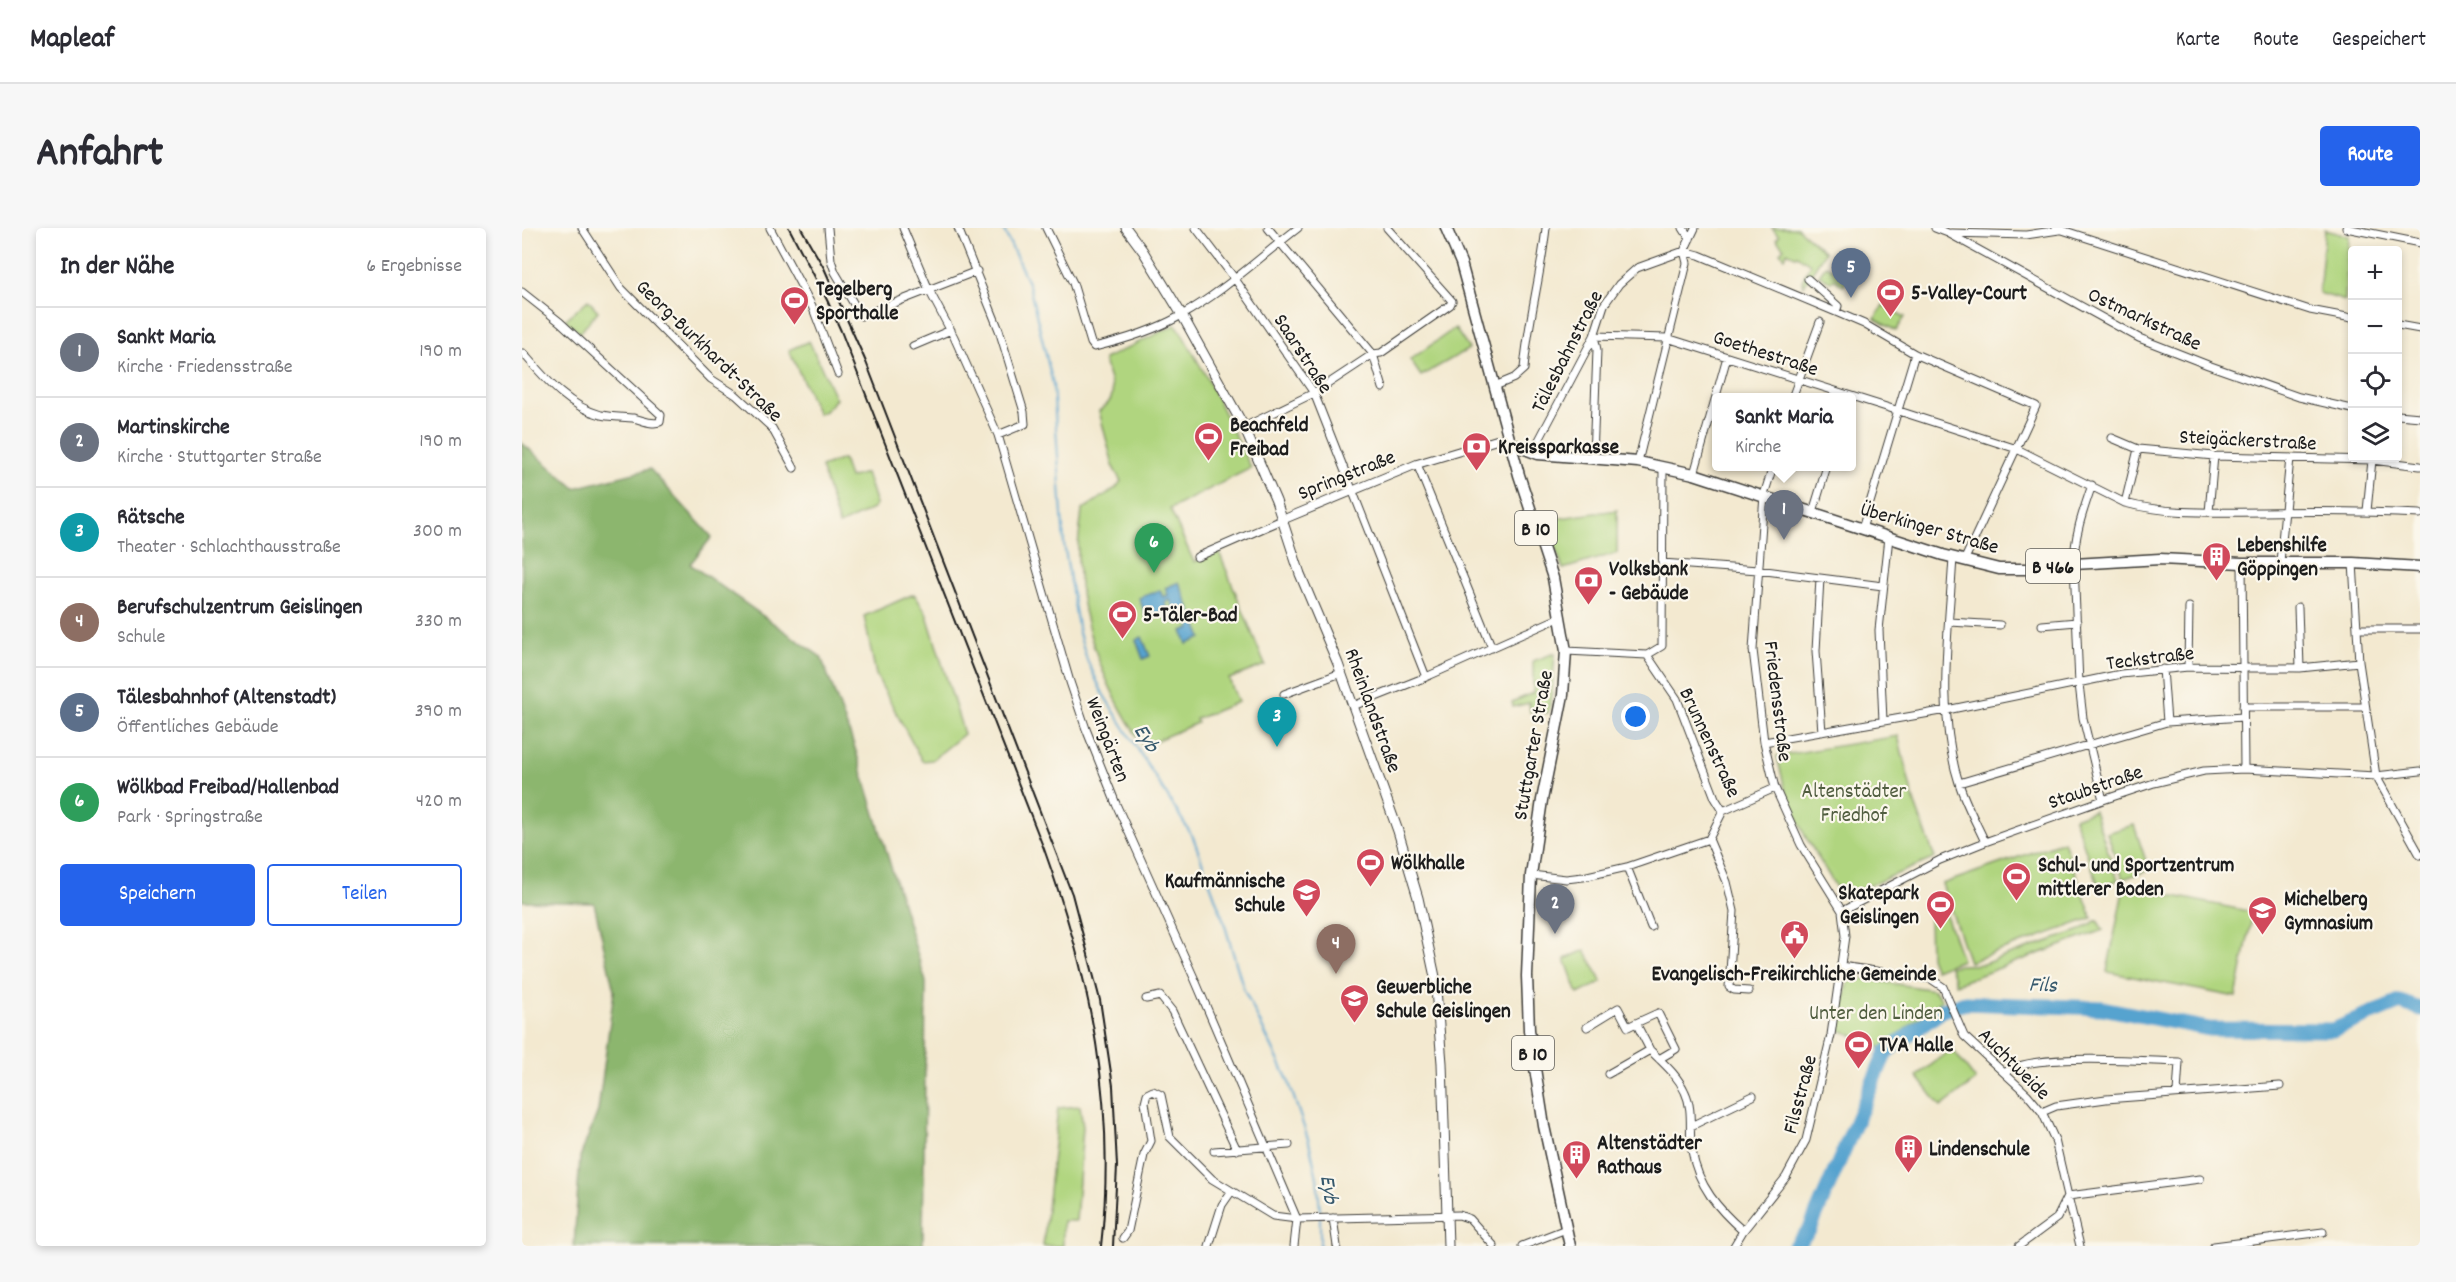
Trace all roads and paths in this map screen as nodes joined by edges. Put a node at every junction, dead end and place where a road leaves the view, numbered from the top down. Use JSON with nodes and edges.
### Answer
{"nodes":[{"id":1,"x":582,"y":228,"type":"edge"},
{"id":2,"x":770,"y":228,"type":"edge"},
{"id":3,"x":828,"y":228,"type":"edge"},
{"id":4,"x":903,"y":228,"type":"edge"},
{"id":5,"x":958,"y":228,"type":"edge"},
{"id":6,"x":1046,"y":228,"type":"edge"},
{"id":7,"x":1126,"y":228,"type":"edge"},
{"id":8,"x":1196,"y":228,"type":"edge"},
{"id":9,"x":1268,"y":228,"type":"edge"},
{"id":10,"x":1298,"y":228,"type":"edge"},
{"id":11,"x":1387,"y":228,"type":"edge"},
{"id":12,"x":1446,"y":228,"type":"edge"},
{"id":13,"x":1546,"y":228,"type":"edge"},
{"id":14,"x":1683,"y":228,"type":"edge"},
{"id":15,"x":1694,"y":228,"type":"edge"},
{"id":16,"x":1935,"y":228,"type":"edge"},
{"id":17,"x":2346,"y":228,"type":"edge"},
{"id":18,"x":2057,"y":229,"type":"edge"},
{"id":19,"x":1948,"y":233,"type":"junction"},
{"id":20,"x":1690,"y":239,"type":"junction"},
{"id":21,"x":1280,"y":242,"type":"junction"},
{"id":22,"x":2420,"y":243,"type":"edge"},
{"id":23,"x":1684,"y":251,"type":"junction"},
{"id":24,"x":977,"y":271,"type":"junction"},
{"id":25,"x":1235,"y":279,"type":"junction"},
{"id":26,"x":1808,"y":279,"type":"dead end"},
{"id":27,"x":929,"y":290,"type":"junction"},
{"id":28,"x":522,"y":292,"type":"edge"},
{"id":29,"x":1836,"y":312,"type":"junction"},
{"id":30,"x":1182,"y":315,"type":"junction"},
{"id":31,"x":2348,"y":317,"type":"edge"},
{"id":32,"x":1820,"y":322,"type":"dead end"},
{"id":33,"x":2402,"y":326,"type":"edge"},
{"id":34,"x":2420,"y":329,"type":"edge"},
{"id":35,"x":951,"y":330,"type":"junction"},
{"id":36,"x":1594,"y":336,"type":"junction"},
{"id":37,"x":1667,"y":338,"type":"junction"},
{"id":38,"x":913,"y":346,"type":"dead end"},
{"id":39,"x":523,"y":353,"type":"edge"},
{"id":40,"x":1373,"y":354,"type":"junction"},
{"id":41,"x":1915,"y":354,"type":"junction"},
{"id":42,"x":1727,"y":357,"type":"junction"},
{"id":43,"x":838,"y":374,"type":"dead end"},
{"id":44,"x":1798,"y":379,"type":"junction"},
{"id":45,"x":1495,"y":386,"type":"junction"},
{"id":46,"x":1383,"y":388,"type":"dead end"},
{"id":47,"x":1314,"y":393,"type":"junction"},
{"id":48,"x":1717,"y":393,"type":"edge"},
{"id":49,"x":1794,"y":393,"type":"edge"},
{"id":50,"x":1839,"y":393,"type":"edge"},
{"id":51,"x":1856,"y":398,"type":"edge"},
{"id":52,"x":2348,"y":408,"type":"edge"},
{"id":53,"x":1712,"y":410,"type":"edge"},
{"id":54,"x":1899,"y":411,"type":"junction"},
{"id":55,"x":2402,"y":415,"type":"edge"},
{"id":56,"x":2420,"y":417,"type":"edge"},
{"id":57,"x":1244,"y":427,"type":"junction"},
{"id":58,"x":998,"y":435,"type":"junction"},
{"id":59,"x":2112,"y":438,"type":"dead end"},
{"id":60,"x":1512,"y":444,"type":"junction"},
{"id":61,"x":2017,"y":449,"type":"junction"},
{"id":62,"x":2138,"y":449,"type":"junction"},
{"id":63,"x":1538,"y":454,"type":"junction"},
{"id":64,"x":2214,"y":456,"type":"junction"},
{"id":65,"x":1593,"y":458,"type":"junction"},
{"id":66,"x":2290,"y":458,"type":"junction"},
{"id":67,"x":2348,"y":459,"type":"edge"},
{"id":68,"x":1638,"y":462,"type":"junction"},
{"id":69,"x":2372,"y":462,"type":"edge"},
{"id":70,"x":2388,"y":462,"type":"edge"},
{"id":71,"x":1418,"y":464,"type":"junction"},
{"id":72,"x":2420,"y":466,"type":"edge"},
{"id":73,"x":1663,"y":467,"type":"junction"},
{"id":74,"x":794,"y":468,"type":"dead end"},
{"id":75,"x":1771,"y":471,"type":"edge"},
{"id":76,"x":1825,"y":471,"type":"edge"},
{"id":77,"x":1694,"y":474,"type":"junction"},
{"id":78,"x":2092,"y":485,"type":"junction"},
{"id":79,"x":1351,"y":490,"type":"junction"},
{"id":80,"x":1764,"y":495,"type":"junction"},
{"id":81,"x":2125,"y":503,"type":"junction"},
{"id":82,"x":2367,"y":511,"type":"junction"},
{"id":83,"x":1813,"y":512,"type":"junction"},
{"id":84,"x":2209,"y":512,"type":"junction"},
{"id":85,"x":2284,"y":512,"type":"junction"},
{"id":86,"x":2420,"y":514,"type":"edge"},
{"id":87,"x":1282,"y":520,"type":"junction"},
{"id":88,"x":1862,"y":529,"type":"junction"},
{"id":89,"x":1889,"y":537,"type":"junction"},
{"id":90,"x":1197,"y":557,"type":"dead end"},
{"id":91,"x":1959,"y":559,"type":"junction"},
{"id":92,"x":2280,"y":562,"type":"junction"},
{"id":93,"x":1662,"y":563,"type":"junction"},
{"id":94,"x":2242,"y":563,"type":"junction"},
{"id":95,"x":2353,"y":563,"type":"junction"},
{"id":96,"x":2074,"y":564,"type":"junction"},
{"id":97,"x":2420,"y":567,"type":"edge"},
{"id":98,"x":1758,"y":570,"type":"junction"},
{"id":99,"x":1820,"y":578,"type":"junction"},
{"id":100,"x":1883,"y":586,"type":"junction"},
{"id":101,"x":2189,"y":607,"type":"dead end"},
{"id":102,"x":2298,"y":607,"type":"dead end"},
{"id":103,"x":1561,"y":616,"type":"junction"},
{"id":104,"x":1950,"y":622,"type":"junction"},
{"id":105,"x":2077,"y":622,"type":"junction"},
{"id":106,"x":2000,"y":625,"type":"dead end"},
{"id":107,"x":2042,"y":625,"type":"dead end"},
{"id":108,"x":2358,"y":629,"type":"junction"},
{"id":109,"x":2420,"y":629,"type":"edge"},
{"id":110,"x":1492,"y":648,"type":"junction"},
{"id":111,"x":1566,"y":651,"type":"junction"},
{"id":112,"x":1647,"y":655,"type":"junction"},
{"id":113,"x":2360,"y":662,"type":"junction"},
{"id":114,"x":2188,"y":667,"type":"junction"},
{"id":115,"x":2244,"y":668,"type":"junction"},
{"id":116,"x":2300,"y":668,"type":"junction"},
{"id":117,"x":2163,"y":669,"type":"junction"},
{"id":118,"x":1341,"y":673,"type":"junction"},
{"id":119,"x":1426,"y":677,"type":"junction"},
{"id":120,"x":2079,"y":684,"type":"junction"},
{"id":121,"x":1284,"y":694,"type":"dead end"},
{"id":122,"x":1353,"y":705,"type":"junction"},
{"id":123,"x":2243,"y":707,"type":"junction"},
{"id":124,"x":2365,"y":707,"type":"junction"},
{"id":125,"x":1947,"y":710,"type":"junction"},
{"id":126,"x":2243,"y":717,"type":"junction"},
{"id":127,"x":1883,"y":721,"type":"junction"},
{"id":128,"x":2167,"y":722,"type":"junction"},
{"id":129,"x":1822,"y":732,"type":"junction"},
{"id":130,"x":1764,"y":742,"type":"junction"},
{"id":131,"x":2089,"y":743,"type":"junction"},
{"id":132,"x":2244,"y":769,"type":"junction"},
{"id":133,"x":2420,"y":771,"type":"edge"},
{"id":134,"x":2376,"y":776,"type":"junction"},
{"id":135,"x":1959,"y":783,"type":"junction"},
{"id":136,"x":1775,"y":788,"type":"junction"},
{"id":137,"x":2103,"y":800,"type":"junction"},
{"id":138,"x":1723,"y":812,"type":"junction"},
{"id":139,"x":1709,"y":839,"type":"junction"},
{"id":140,"x":1985,"y":842,"type":"junction"},
{"id":141,"x":2420,"y":855,"type":"edge"},
{"id":142,"x":1627,"y":867,"type":"junction"},
{"id":143,"x":1531,"y":875,"type":"junction"},
{"id":144,"x":1842,"y":911,"type":"junction"},
{"id":145,"x":1651,"y":927,"type":"dead end"},
{"id":146,"x":1841,"y":966,"type":"junction"},
{"id":147,"x":1749,"y":991,"type":"dead end"},
{"id":148,"x":1146,"y":999,"type":"dead end"},
{"id":149,"x":1636,"y":1023,"type":"junction"},
{"id":150,"x":1587,"y":1027,"type":"dead end"},
{"id":151,"x":1650,"y":1050,"type":"junction"},
{"id":152,"x":1659,"y":1059,"type":"junction"},
{"id":153,"x":2005,"y":1073,"type":"junction"},
{"id":154,"x":1608,"y":1074,"type":"dead end"},
{"id":155,"x":2280,"y":1086,"type":"dead end"},
{"id":156,"x":2177,"y":1093,"type":"junction"},
{"id":157,"x":1754,"y":1096,"type":"dead end"},
{"id":158,"x":2042,"y":1112,"type":"junction"},
{"id":159,"x":1691,"y":1126,"type":"junction"},
{"id":160,"x":1289,"y":1145,"type":"dead end"},
{"id":161,"x":1266,"y":1148,"type":"junction"},
{"id":162,"x":1236,"y":1150,"type":"junction"},
{"id":163,"x":1214,"y":1151,"type":"dead end"},
{"id":164,"x":2200,"y":1179,"type":"dead end"},
{"id":165,"x":1231,"y":1192,"type":"junction"},
{"id":166,"x":2067,"y":1196,"type":"junction"},
{"id":167,"x":1447,"y":1215,"type":"junction"},
{"id":168,"x":1330,"y":1218,"type":"junction"},
{"id":169,"x":1301,"y":1219,"type":"junction"},
{"id":170,"x":1566,"y":1229,"type":"junction"},
{"id":171,"x":1743,"y":1231,"type":"junction"},
{"id":172,"x":2323,"y":1232,"type":"dead end"},
{"id":173,"x":1123,"y":1238,"type":"dead end"},
{"id":174,"x":1209,"y":1246,"type":"edge"},
{"id":175,"x":1294,"y":1246,"type":"edge"},
{"id":176,"x":1337,"y":1246,"type":"edge"},
{"id":177,"x":1448,"y":1246,"type":"edge"},
{"id":178,"x":1494,"y":1246,"type":"edge"},
{"id":179,"x":1522,"y":1246,"type":"edge"},
{"id":180,"x":1570,"y":1246,"type":"edge"},
{"id":181,"x":1734,"y":1246,"type":"edge"},
{"id":182,"x":2019,"y":1246,"type":"edge"},
{"id":183,"x":2080,"y":1246,"type":"edge"},
{"id":184,"x":2214,"y":1246,"type":"edge"}],
"edges":[{"from":1,"to":74,"type":"street","name":"Georg-Burkhardt-Straße"},
{"from":2,"to":43,"type":"street"},
{"from":3,"to":27,"type":"street"},
{"from":4,"to":27,"type":"street","name":"Weingärten"},
{"from":5,"to":24,"type":"street"},
{"from":6,"to":30,"type":"street"},
{"from":7,"to":30,"type":"main road","name":"Rheinlandstraße"},
{"from":8,"to":25,"type":"street","name":"Saarstraße"},
{"from":9,"to":21,"type":"street"},
{"from":10,"to":21,"type":"street"},
{"from":11,"to":40,"type":"street"},
{"from":12,"to":45,"type":"main road","name":"Stuttgarter Straße","number":"B 10"},
{"from":13,"to":45,"type":"street"},
{"from":14,"to":20,"type":"street"},
{"from":15,"to":20,"type":"street"},
{"from":16,"to":19,"type":"street","name":"Ostmarkstraße"},
{"from":17,"to":22,"type":"street"},
{"from":18,"to":19,"type":"street"},
{"from":18,"to":31,"type":"street"},
{"from":19,"to":52,"type":"street","name":"Ostmarkstraße"},
{"from":20,"to":23,"type":"street"},
{"from":21,"to":25,"type":"street"},
{"from":21,"to":40,"type":"street"},
{"from":23,"to":29,"type":"street"},
{"from":23,"to":36,"type":"street","name":"Tälesbahnstraße"},
{"from":23,"to":37,"type":"street"},
{"from":24,"to":27,"type":"street"},
{"from":24,"to":58,"type":"street"},
{"from":25,"to":30,"type":"street"},
{"from":25,"to":47,"type":"street","name":"Saarstraße"},
{"from":26,"to":29,"type":"street"},
{"from":27,"to":35,"type":"street","name":"Weingärten"},
{"from":28,"to":39,"type":"street"},
{"from":29,"to":41,"type":"street"},
{"from":30,"to":57,"type":"main road","name":"Rheinlandstraße"},
{"from":32,"to":44,"type":"street"},
{"from":33,"to":34,"type":"street"},
{"from":35,"to":38,"type":"street"},
{"from":35,"to":58,"type":"street","name":"Weingärten"},
{"from":36,"to":37,"type":"street","name":"Goethestraße"},
{"from":36,"to":63,"type":"street","name":"Tälesbahnstraße"},
{"from":36,"to":65,"type":"street"},
{"from":37,"to":42,"type":"street","name":"Goethestraße"},
{"from":37,"to":68,"type":"street"},
{"from":40,"to":46,"type":"street"},
{"from":40,"to":47,"type":"street"},
{"from":41,"to":54,"type":"street"},
{"from":41,"to":61,"type":"street"},
{"from":42,"to":44,"type":"street","name":"Goethestraße"},
{"from":42,"to":48,"type":"street"},
{"from":44,"to":49,"type":"street"},
{"from":44,"to":50,"type":"street","name":"Goethestraße"},
{"from":45,"to":60,"type":"main road","name":"Stuttgarter Straße","number":"B 10"},
{"from":47,"to":57,"type":"street"},
{"from":47,"to":79,"type":"street","name":"Saarstraße"},
{"from":51,"to":54,"type":"street","name":"Goethestraße"},
{"from":53,"to":77,"type":"street"},
{"from":54,"to":61,"type":"street","name":"Goethestraße"},
{"from":54,"to":88,"type":"street"},
{"from":55,"to":56,"type":"street"},
{"from":57,"to":87,"type":"main road","name":"Rheinlandstraße"},
{"from":58,"to":161,"type":"street","name":"Weingärten"},
{"from":59,"to":62,"type":"street","name":"Steigäckerstraße"},
{"from":60,"to":63,"type":"main road","name":"Überkinger Straße","number":"B 466"},
{"from":60,"to":71,"type":"street","name":"Springstraße"},
{"from":60,"to":103,"type":"main road","name":"Stuttgarter Straße","number":"B 10"},
{"from":61,"to":78,"type":"street","name":"Goethestraße"},
{"from":61,"to":91,"type":"street"},
{"from":62,"to":64,"type":"street","name":"Steigäckerstraße"},
{"from":62,"to":81,"type":"street"},
{"from":63,"to":65,"type":"main road","name":"Überkinger Straße","number":"B 466"},
{"from":64,"to":66,"type":"street","name":"Steigäckerstraße"},
{"from":64,"to":84,"type":"street"},
{"from":65,"to":68,"type":"main road","name":"Überkinger Straße","number":"B 466"},
{"from":66,"to":67,"type":"street","name":"Steigäckerstraße"},
{"from":66,"to":85,"type":"street"},
{"from":68,"to":73,"type":"main road","name":"Überkinger Straße","number":"B 466"},
{"from":69,"to":82,"type":"street"},
{"from":70,"to":72,"type":"street","name":"Steigäckerstraße"},
{"from":71,"to":79,"type":"street","name":"Springstraße"},
{"from":71,"to":110,"type":"street"},
{"from":73,"to":77,"type":"main road","name":"Überkinger Straße","number":"B 466"},
{"from":73,"to":93,"type":"street"},
{"from":75,"to":80,"type":"street","name":"Friedensstraße"},
{"from":76,"to":83,"type":"street"},
{"from":77,"to":80,"type":"main road","name":"Überkinger Straße","number":"B 466"},
{"from":78,"to":81,"type":"street","name":"Goethestraße"},
{"from":78,"to":96,"type":"street"},
{"from":79,"to":87,"type":"street","name":"Springstraße"},
{"from":79,"to":119,"type":"street","name":"Saarstraße"},
{"from":80,"to":83,"type":"main road","name":"Überkinger Straße","number":"B 466"},
{"from":80,"to":98,"type":"street","name":"Friedensstraße"},
{"from":81,"to":84,"type":"street","name":"Goethestraße"},
{"from":82,"to":85,"type":"street","name":"Goethestraße"},
{"from":82,"to":86,"type":"street","name":"Goethestraße"},
{"from":83,"to":88,"type":"main road","name":"Überkinger Straße","number":"B 466"},
{"from":84,"to":85,"type":"street","name":"Goethestraße"},
{"from":85,"to":92,"type":"street"},
{"from":87,"to":90,"type":"street","name":"Springstraße"},
{"from":87,"to":118,"type":"main road","name":"Rheinlandstraße"},
{"from":88,"to":89,"type":"main road","name":"Überkinger Straße","number":"B 466"},
{"from":89,"to":91,"type":"main road","name":"Überkinger Straße","number":"B 466"},
{"from":89,"to":100,"type":"street"},
{"from":91,"to":96,"type":"main road","name":"Überkinger Straße","number":"B 466"},
{"from":91,"to":104,"type":"street"},
{"from":92,"to":94,"type":"main road","name":"Überkinger Straße","number":"B 466"},
{"from":92,"to":95,"type":"main road","name":"Überkinger Straße","number":"B 466"},
{"from":93,"to":98,"type":"street"},
{"from":93,"to":112,"type":"street"},
{"from":94,"to":96,"type":"main road","name":"Überkinger Straße","number":"B 466"},
{"from":94,"to":115,"type":"street"},
{"from":95,"to":97,"type":"main road","name":"Überkinger Straße","number":"B 466"},
{"from":95,"to":108,"type":"street"},
{"from":96,"to":105,"type":"street"},
{"from":98,"to":99,"type":"street"},
{"from":98,"to":130,"type":"street","name":"Friedensstraße"},
{"from":99,"to":100,"type":"street"},
{"from":99,"to":129,"type":"street"},
{"from":100,"to":127,"type":"street"},
{"from":101,"to":114,"type":"street"},
{"from":102,"to":116,"type":"street"},
{"from":103,"to":110,"type":"street"},
{"from":103,"to":111,"type":"main road","name":"Stuttgarter Straße","number":"B 10"},
{"from":104,"to":106,"type":"street"},
{"from":104,"to":125,"type":"street"},
{"from":105,"to":107,"type":"street"},
{"from":105,"to":120,"type":"street"},
{"from":108,"to":109,"type":"street"},
{"from":108,"to":113,"type":"street"},
{"from":110,"to":119,"type":"street"},
{"from":111,"to":112,"type":"street"},
{"from":111,"to":143,"type":"main road","name":"Stuttgarter Straße","number":"B 10"},
{"from":112,"to":138,"type":"street","name":"Brunnenstraße"},
{"from":113,"to":116,"type":"street","name":"Teckstraße"},
{"from":113,"to":124,"type":"street"},
{"from":114,"to":115,"type":"street","name":"Teckstraße"},
{"from":114,"to":117,"type":"street","name":"Teckstraße"},
{"from":115,"to":116,"type":"street","name":"Teckstraße"},
{"from":115,"to":123,"type":"street"},
{"from":117,"to":120,"type":"street","name":"Teckstraße"},
{"from":117,"to":128,"type":"street"},
{"from":118,"to":121,"type":"street"},
{"from":118,"to":122,"type":"main road","name":"Rheinlandstraße"},
{"from":119,"to":122,"type":"street"},
{"from":120,"to":125,"type":"street","name":"Teckstraße"},
{"from":120,"to":131,"type":"street"},
{"from":122,"to":167,"type":"main road","name":"Rheinlandstraße"},
{"from":123,"to":124,"type":"street"},
{"from":123,"to":126,"type":"street"},
{"from":124,"to":134,"type":"street"},
{"from":125,"to":127,"type":"street","name":"Teckstraße"},
{"from":125,"to":135,"type":"street"},
{"from":126,"to":128,"type":"street"},
{"from":126,"to":132,"type":"street"},
{"from":127,"to":129,"type":"street","name":"Teckstraße"},
{"from":128,"to":131,"type":"street"},
{"from":129,"to":130,"type":"street","name":"Teckstraße"},
{"from":130,"to":136,"type":"street","name":"Friedensstraße"},
{"from":131,"to":135,"type":"street"},
{"from":131,"to":137,"type":"street"},
{"from":132,"to":134,"type":"street","name":"Staubstraße"},
{"from":132,"to":137,"type":"street","name":"Staubstraße"},
{"from":133,"to":134,"type":"street","name":"Staubstraße"},
{"from":134,"to":141,"type":"street"},
{"from":135,"to":140,"type":"street"},
{"from":136,"to":138,"type":"street","name":"Brunnenstraße"},
{"from":136,"to":144,"type":"street","name":"Friedensstraße"},
{"from":137,"to":140,"type":"street","name":"Staubstraße"},
{"from":138,"to":139,"type":"street"},
{"from":139,"to":142,"type":"street"},
{"from":139,"to":147,"type":"street"},
{"from":140,"to":144,"type":"street","name":"Staubstraße"},
{"from":142,"to":143,"type":"street"},
{"from":142,"to":145,"type":"street"},
{"from":143,"to":170,"type":"main road","name":"Stuttgarter Straße","number":"B 10"},
{"from":144,"to":146,"type":"street","name":"Friedensstraße"},
{"from":146,"to":153,"type":"street","name":"Auchtweide"},
{"from":146,"to":171,"type":"street","name":"Filsstraße"},
{"from":148,"to":162,"type":"street"},
{"from":149,"to":150,"type":"street"},
{"from":149,"to":151,"type":"street"},
{"from":149,"to":152,"type":"street"},
{"from":151,"to":152,"type":"street"},
{"from":151,"to":154,"type":"street"},
{"from":152,"to":159,"type":"street"},
{"from":153,"to":156,"type":"street"},
{"from":153,"to":158,"type":"street","name":"Auchtweide"},
{"from":155,"to":156,"type":"street"},
{"from":156,"to":158,"type":"street"},
{"from":157,"to":159,"type":"street"},
{"from":158,"to":166,"type":"street","name":"Auchtweide"},
{"from":159,"to":171,"type":"street"},
{"from":160,"to":161,"type":"street"},
{"from":161,"to":162,"type":"street"},
{"from":161,"to":169,"type":"street","name":"Weingärten"},
{"from":162,"to":163,"type":"street"},
{"from":164,"to":166,"type":"street"},
{"from":165,"to":169,"type":"street"},
{"from":165,"to":173,"type":"street"},
{"from":165,"to":174,"type":"street"},
{"from":166,"to":182,"type":"street"},
{"from":166,"to":183,"type":"street","name":"Auchtweide"},
{"from":167,"to":168,"type":"street"},
{"from":167,"to":177,"type":"main road","name":"Rheinlandstraße"},
{"from":167,"to":178,"type":"street"},
{"from":168,"to":169,"type":"street"},
{"from":168,"to":176,"type":"street"},
{"from":169,"to":175,"type":"street","name":"Weingärten"},
{"from":170,"to":179,"type":"street"},
{"from":170,"to":180,"type":"main road","name":"Stuttgarter Straße","number":"B 10"},
{"from":171,"to":181,"type":"street","name":"Filsstraße"},
{"from":172,"to":184,"type":"street"}]}
